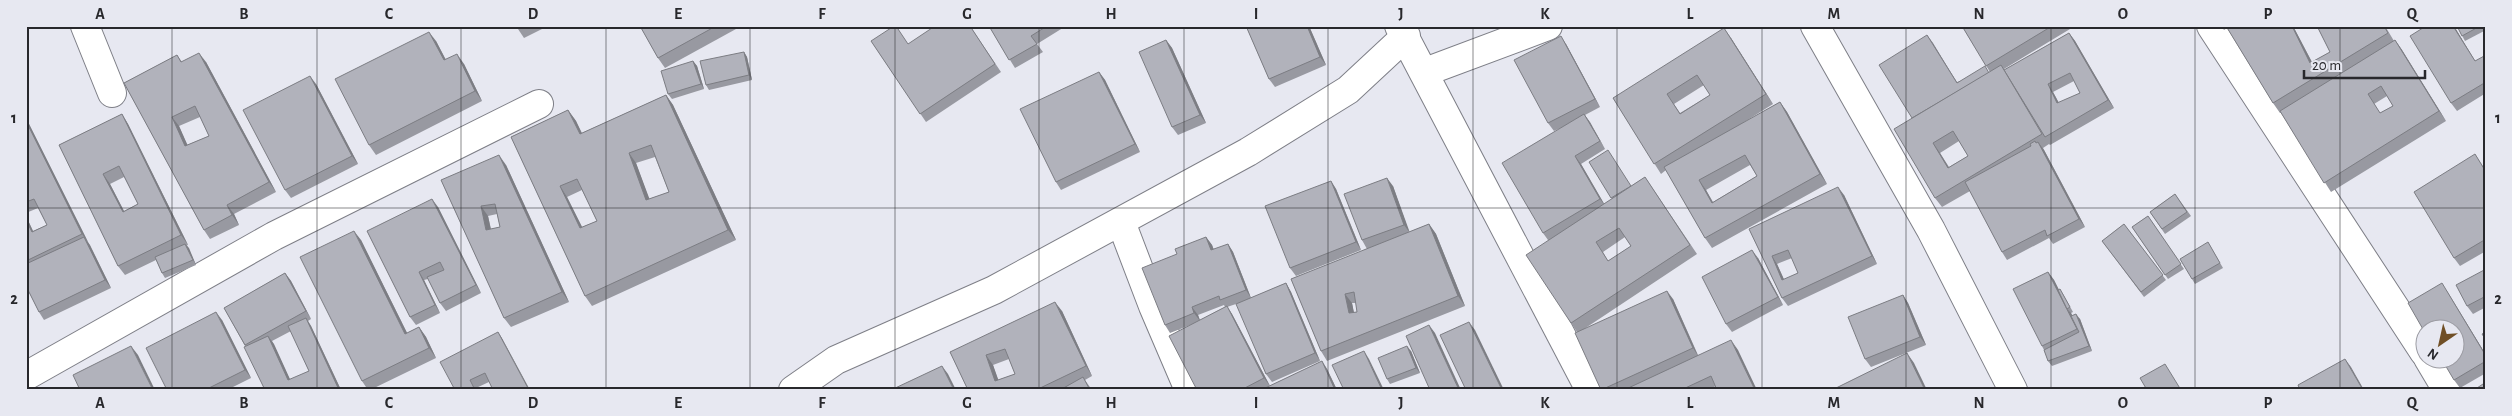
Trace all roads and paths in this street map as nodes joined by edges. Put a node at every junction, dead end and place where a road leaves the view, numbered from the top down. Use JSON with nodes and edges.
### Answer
{"nodes":[{"id":1,"x":85,"y":26,"type":"edge"},
{"id":2,"x":1548,"y":26,"type":"edge"},
{"id":3,"x":1815,"y":26,"type":"edge"},
{"id":4,"x":2211,"y":26,"type":"edge"},
{"id":5,"x":1403,"y":31,"type":"edge"},
{"id":6,"x":1425,"y":72,"type":"junction"},
{"id":7,"x":112,"y":93,"type":"dead end"},
{"id":8,"x":539,"y":104,"type":"dead end"},
{"id":9,"x":1121,"y":222,"type":"junction"},
{"id":10,"x":2414,"y":337,"type":"edge"},
{"id":11,"x":2434,"y":368,"type":"edge"},
{"id":12,"x":26,"y":376,"type":"edge"},
{"id":13,"x":794,"y":390,"type":"edge"},
{"id":14,"x":1189,"y":390,"type":"edge"},
{"id":15,"x":1590,"y":390,"type":"edge"},
{"id":16,"x":2013,"y":390,"type":"edge"},
{"id":17,"x":2447,"y":390,"type":"edge"}],
"edges":[{"from":1,"to":7,"type":"street"},
{"from":2,"to":6,"type":"street"},
{"from":3,"to":16,"type":"street"},
{"from":4,"to":10,"type":"street"},
{"from":5,"to":6,"type":"street"},
{"from":5,"to":9,"type":"street"},
{"from":6,"to":15,"type":"street"},
{"from":8,"to":12,"type":"street"},
{"from":9,"to":13,"type":"street"},
{"from":9,"to":14,"type":"street"},
{"from":11,"to":17,"type":"street"}]}
